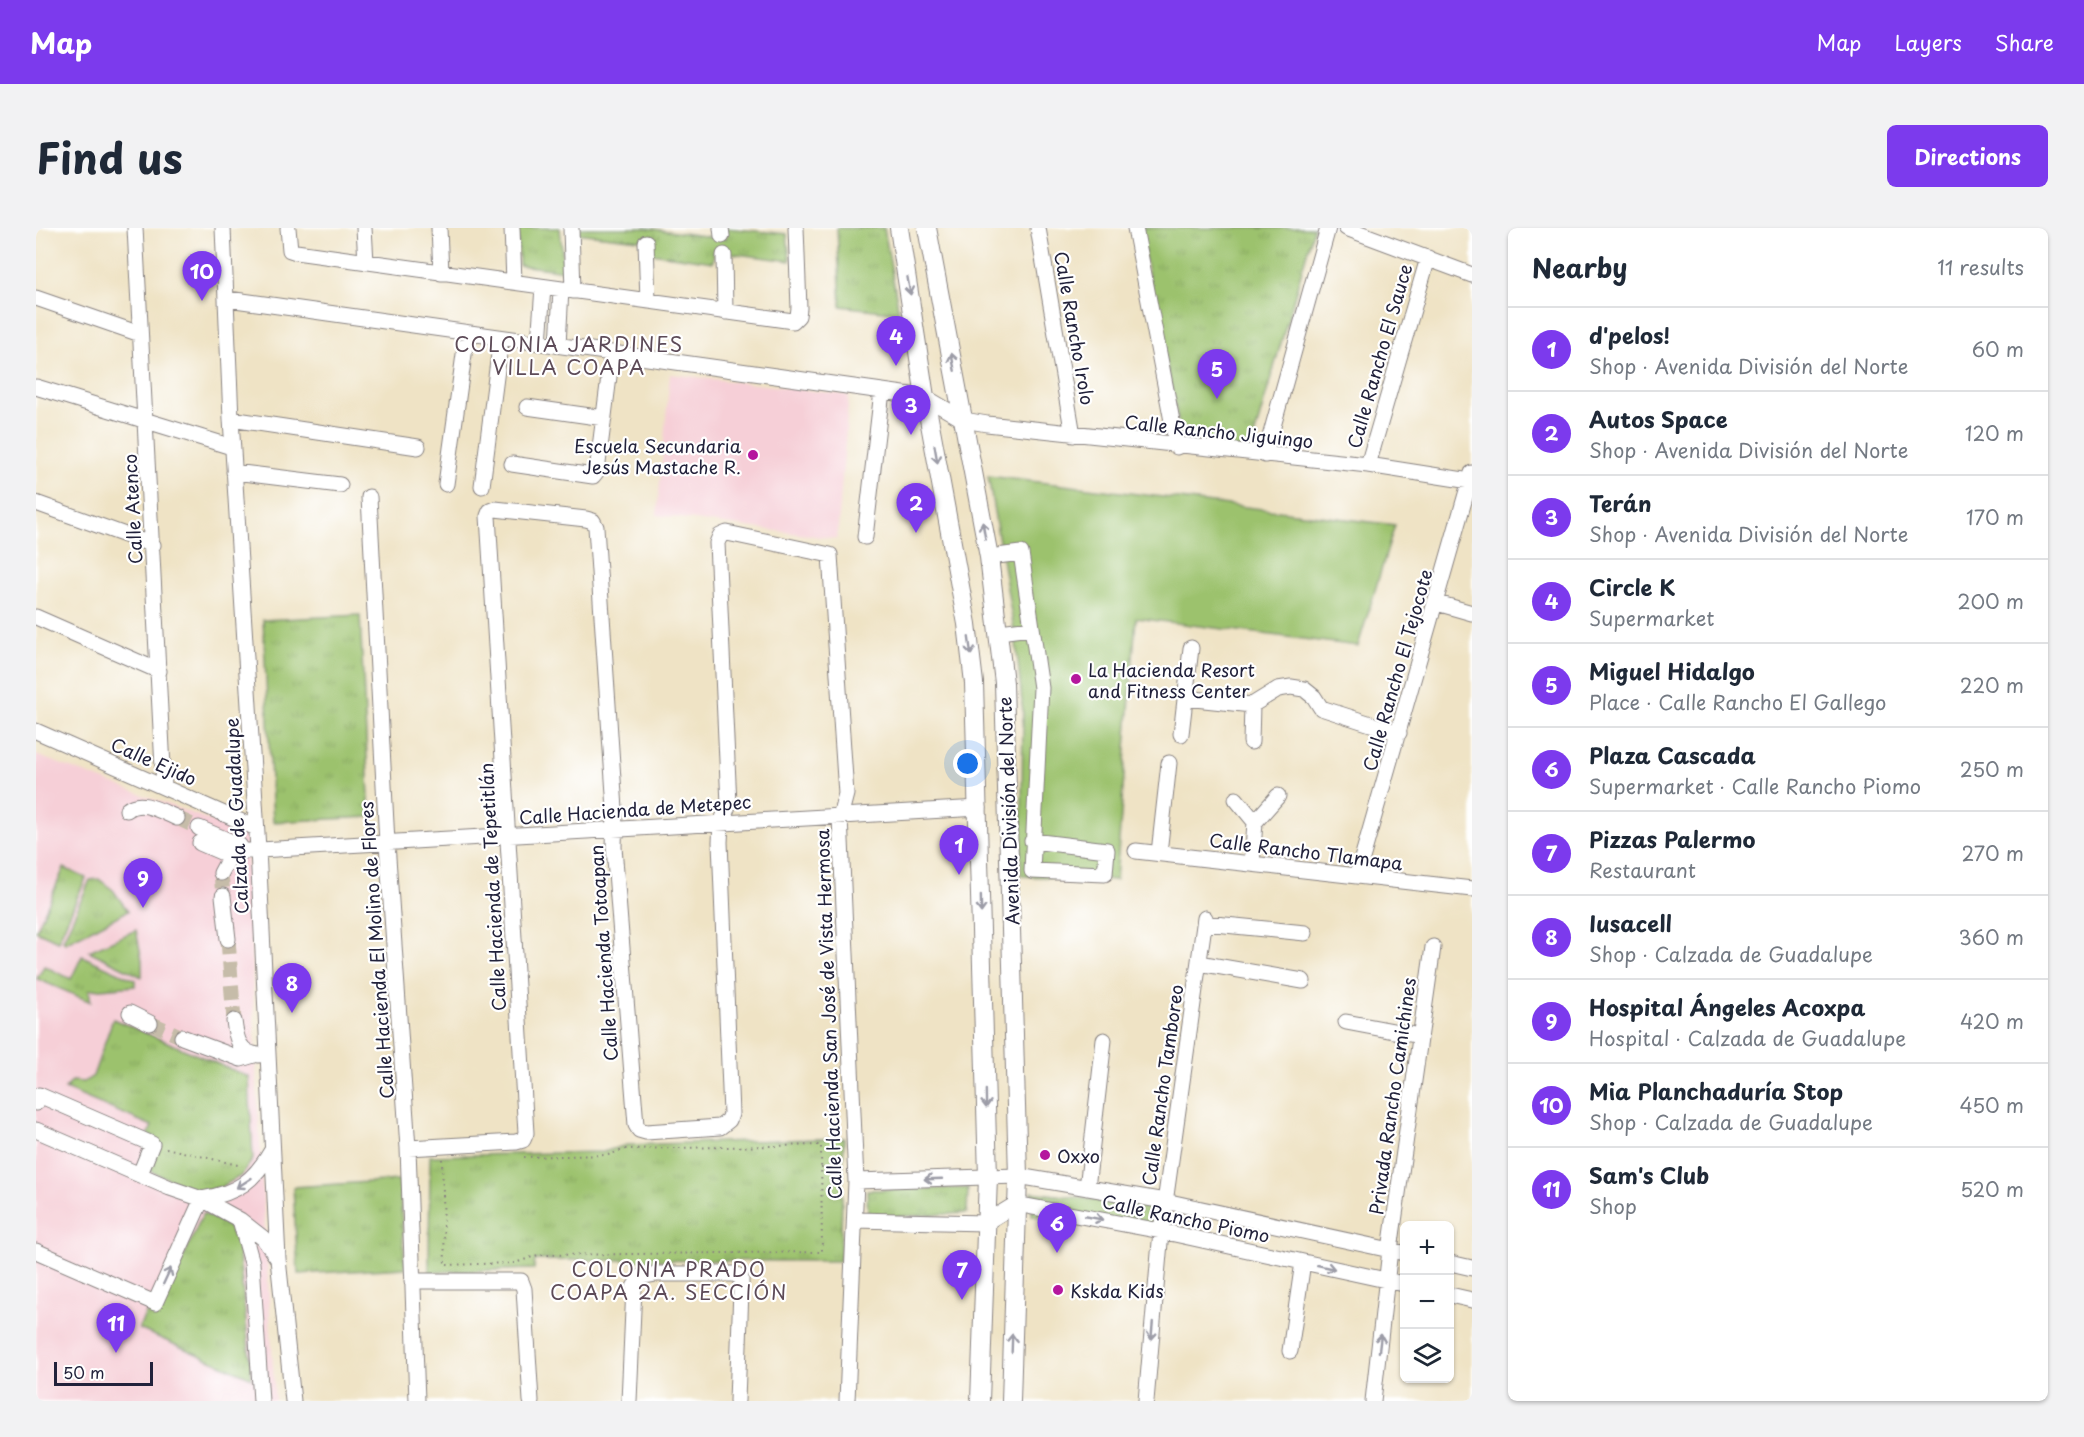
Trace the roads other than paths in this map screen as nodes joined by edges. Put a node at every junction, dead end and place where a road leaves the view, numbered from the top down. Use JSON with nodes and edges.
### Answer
{"nodes":[{"id":1,"x":135,"y":228,"type":"edge"},
{"id":2,"x":223,"y":228,"type":"edge"},
{"id":3,"x":288,"y":228,"type":"edge"},
{"id":4,"x":364,"y":228,"type":"edge"},
{"id":5,"x":439,"y":228,"type":"edge"},
{"id":6,"x":512,"y":228,"type":"edge"},
{"id":7,"x":571,"y":228,"type":"edge"},
{"id":8,"x":796,"y":228,"type":"edge"},
{"id":9,"x":899,"y":228,"type":"edge"},
{"id":10,"x":927,"y":228,"type":"edge"},
{"id":11,"x":1038,"y":228,"type":"edge"},
{"id":12,"x":1135,"y":228,"type":"edge"},
{"id":13,"x":1328,"y":228,"type":"edge"},
{"id":14,"x":1346,"y":228,"type":"edge"},
{"id":15,"x":646,"y":242,"type":"dead end"},
{"id":16,"x":724,"y":255,"type":"dead end"},
{"id":17,"x":1428,"y":258,"type":"junction"},
{"id":18,"x":366,"y":262,"type":"junction"},
{"id":19,"x":441,"y":273,"type":"junction"},
{"id":20,"x":1472,"y":275,"type":"edge"},
{"id":21,"x":514,"y":282,"type":"junction"},
{"id":22,"x":543,"y":287,"type":"junction"},
{"id":23,"x":567,"y":290,"type":"junction"},
{"id":24,"x":36,"y":298,"type":"edge"},
{"id":25,"x":228,"y":299,"type":"junction"},
{"id":26,"x":648,"y":301,"type":"junction"},
{"id":27,"x":725,"y":312,"type":"junction"},
{"id":28,"x":467,"y":333,"type":"junction"},
{"id":29,"x":140,"y":334,"type":"junction"},
{"id":30,"x":501,"y":338,"type":"junction"},
{"id":31,"x":539,"y":343,"type":"junction"},
{"id":32,"x":558,"y":345,"type":"junction"},
{"id":33,"x":612,"y":353,"type":"junction"},
{"id":34,"x":36,"y":387,"type":"edge"},
{"id":35,"x":882,"y":391,"type":"junction"},
{"id":36,"x":926,"y":397,"type":"junction"},
{"id":37,"x":527,"y":407,"type":"dead end"},
{"id":38,"x":604,"y":418,"type":"junction"},
{"id":39,"x":231,"y":419,"type":"junction"},
{"id":40,"x":964,"y":420,"type":"junction"},
{"id":41,"x":146,"y":421,"type":"junction"},
{"id":42,"x":1073,"y":435,"type":"junction"},
{"id":43,"x":232,"y":447,"type":"junction"},
{"id":44,"x":418,"y":447,"type":"dead end"},
{"id":45,"x":1177,"y":447,"type":"junction"},
{"id":46,"x":1264,"y":455,"type":"junction"},
{"id":47,"x":512,"y":464,"type":"dead end"},
{"id":48,"x":1368,"y":465,"type":"junction"},
{"id":49,"x":234,"y":472,"type":"junction"},
{"id":50,"x":1471,"y":477,"type":"edge"},
{"id":51,"x":446,"y":484,"type":"dead end"},
{"id":52,"x":340,"y":485,"type":"dead end"},
{"id":53,"x":482,"y":486,"type":"dead end"},
{"id":54,"x":369,"y":497,"type":"dead end"},
{"id":55,"x":36,"y":503,"type":"edge"},
{"id":56,"x":488,"y":516,"type":"joint"},
{"id":57,"x":865,"y":537,"type":"dead end"},
{"id":58,"x":153,"y":545,"type":"junction"},
{"id":59,"x":989,"y":557,"type":"junction"},
{"id":60,"x":1437,"y":603,"type":"junction"},
{"id":61,"x":1472,"y":613,"type":"edge"},
{"id":62,"x":36,"y":617,"type":"edge"},
{"id":63,"x":1031,"y":628,"type":"junction"},
{"id":64,"x":999,"y":632,"type":"junction"},
{"id":65,"x":1191,"y":648,"type":"dead end"},
{"id":66,"x":159,"y":671,"type":"junction"},
{"id":67,"x":974,"y":683,"type":"junction"},
{"id":68,"x":1004,"y":683,"type":"junction"},
{"id":69,"x":1185,"y":698,"type":"junction"},
{"id":70,"x":1252,"y":705,"type":"junction"},
{"id":71,"x":1005,"y":710,"type":"junction"},
{"id":72,"x":976,"y":714,"type":"junction"},
{"id":73,"x":36,"y":731,"type":"edge"},
{"id":74,"x":1399,"y":733,"type":"junction"},
{"id":75,"x":1180,"y":734,"type":"dead end"},
{"id":76,"x":1251,"y":742,"type":"dead end"},
{"id":77,"x":1169,"y":763,"type":"dead end"},
{"id":78,"x":164,"y":787,"type":"junction"},
{"id":79,"x":1278,"y":796,"type":"dead end"},
{"id":80,"x":1236,"y":799,"type":"dead end"},
{"id":81,"x":979,"y":808,"type":"junction"},
{"id":82,"x":127,"y":810,"type":"dead end"},
{"id":83,"x":840,"y":817,"type":"junction"},
{"id":84,"x":177,"y":818,"type":"tunnel mouth"},
{"id":85,"x":1255,"y":822,"type":"junction"},
{"id":86,"x":721,"y":823,"type":"junction"},
{"id":87,"x":199,"y":828,"type":"tunnel mouth"},
{"id":88,"x":256,"y":828,"type":"junction"},
{"id":89,"x":614,"y":830,"type":"junction"},
{"id":90,"x":509,"y":837,"type":"junction"},
{"id":91,"x":1032,"y":841,"type":"junction"},
{"id":92,"x":200,"y":843,"type":"tunnel mouth"},
{"id":93,"x":387,"y":843,"type":"junction"},
{"id":94,"x":1136,"y":850,"type":"dead end"},
{"id":95,"x":244,"y":852,"type":"junction"},
{"id":96,"x":1160,"y":853,"type":"junction"},
{"id":97,"x":1252,"y":864,"type":"junction"},
{"id":98,"x":221,"y":873,"type":"dead end"},
{"id":99,"x":1357,"y":876,"type":"junction"},
{"id":100,"x":1472,"y":888,"type":"edge"},
{"id":101,"x":223,"y":896,"type":"tunnel mouth"},
{"id":102,"x":1305,"y":933,"type":"dead end"},
{"id":103,"x":228,"y":939,"type":"tunnel mouth"},
{"id":104,"x":1433,"y":947,"type":"dead end"},
{"id":105,"x":1199,"y":963,"type":"junction"},
{"id":106,"x":1303,"y":981,"type":"dead end"},
{"id":107,"x":1014,"y":993,"type":"junction"},
{"id":108,"x":984,"y":994,"type":"junction"},
{"id":109,"x":130,"y":1013,"type":"dead end"},
{"id":110,"x":234,"y":1021,"type":"tunnel mouth"},
{"id":111,"x":1014,"y":1022,"type":"junction"},
{"id":112,"x":1346,"y":1022,"type":"dead end"},
{"id":113,"x":150,"y":1023,"type":"tunnel mouth"},
{"id":114,"x":984,"y":1023,"type":"junction"},
{"id":115,"x":1420,"y":1036,"type":"junction"},
{"id":116,"x":182,"y":1037,"type":"tunnel mouth"},
{"id":117,"x":1104,"y":1040,"type":"dead end"},
{"id":118,"x":261,"y":1055,"type":"junction"},
{"id":119,"x":36,"y":1103,"type":"edge"},
{"id":120,"x":36,"y":1130,"type":"edge"},
{"id":121,"x":408,"y":1148,"type":"junction"},
{"id":122,"x":273,"y":1149,"type":"junction"},
{"id":123,"x":140,"y":1174,"type":"junction"},
{"id":124,"x":856,"y":1174,"type":"junction"},
{"id":125,"x":1018,"y":1176,"type":"junction"},
{"id":126,"x":988,"y":1177,"type":"junction"},
{"id":127,"x":1087,"y":1188,"type":"junction"},
{"id":128,"x":202,"y":1199,"type":"junction"},
{"id":129,"x":1165,"y":1201,"type":"junction"},
{"id":130,"x":1016,"y":1204,"type":"junction"},
{"id":131,"x":240,"y":1220,"type":"junction"},
{"id":132,"x":855,"y":1220,"type":"junction"},
{"id":133,"x":985,"y":1223,"type":"junction"},
{"id":134,"x":1161,"y":1231,"type":"junction"},
{"id":135,"x":36,"y":1251,"type":"edge"},
{"id":136,"x":1397,"y":1251,"type":"edge"},
{"id":137,"x":278,"y":1259,"type":"junction"},
{"id":138,"x":1303,"y":1262,"type":"junction"},
{"id":139,"x":1454,"y":1264,"type":"edge"},
{"id":140,"x":1472,"y":1268,"type":"edge"},
{"id":141,"x":1387,"y":1280,"type":"junction"},
{"id":142,"x":412,"y":1281,"type":"junction"},
{"id":143,"x":1400,"y":1283,"type":"edge"},
{"id":144,"x":1454,"y":1296,"type":"edge"},
{"id":145,"x":1472,"y":1300,"type":"edge"},
{"id":146,"x":1290,"y":1351,"type":"dead end"},
{"id":147,"x":261,"y":1401,"type":"edge"},
{"id":148,"x":293,"y":1401,"type":"edge"},
{"id":149,"x":417,"y":1401,"type":"edge"},
{"id":150,"x":531,"y":1401,"type":"edge"},
{"id":151,"x":629,"y":1401,"type":"edge"},
{"id":152,"x":737,"y":1401,"type":"edge"},
{"id":153,"x":847,"y":1401,"type":"edge"},
{"id":154,"x":980,"y":1401,"type":"edge"},
{"id":155,"x":1011,"y":1401,"type":"edge"},
{"id":156,"x":1146,"y":1401,"type":"edge"},
{"id":157,"x":1373,"y":1401,"type":"edge"}],
"edges":[{"from":1,"to":29,"type":"street","name":"Calle Atenco"},
{"from":2,"to":25,"type":"street","name":"Calzada de Guadalupe"},
{"from":3,"to":18,"type":"street"},
{"from":4,"to":18,"type":"street"},
{"from":5,"to":19,"type":"street"},
{"from":6,"to":21,"type":"street"},
{"from":7,"to":23,"type":"street"},
{"from":8,"to":27,"type":"street"},
{"from":9,"to":36,"type":"main road","name":"Avenida División del Norte","one_way":true},
{"from":40,"to":10,"type":"main road","name":"Avenida División del Norte","one_way":true},
{"from":11,"to":42,"type":"street","name":"Calle Rancho Irolo"},
{"from":12,"to":45,"type":"street"},
{"from":13,"to":46,"type":"street"},
{"from":14,"to":17,"type":"street"},
{"from":15,"to":26,"type":"street"},
{"from":16,"to":27,"type":"street"},
{"from":17,"to":20,"type":"street"},
{"from":17,"to":48,"type":"street","name":"Calle Rancho El Sauce"},
{"from":18,"to":19,"type":"street"},
{"from":19,"to":21,"type":"street"},
{"from":21,"to":22,"type":"street"},
{"from":22,"to":23,"type":"street"},
{"from":22,"to":31,"type":"street"},
{"from":23,"to":26,"type":"street"},
{"from":23,"to":32,"type":"street"},
{"from":24,"to":29,"type":"street"},
{"from":25,"to":28,"type":"street"},
{"from":25,"to":39,"type":"street","name":"Calzada de Guadalupe"},
{"from":26,"to":27,"type":"street"},
{"from":28,"to":30,"type":"street"},
{"from":28,"to":51,"type":"street"},
{"from":29,"to":41,"type":"street","name":"Calle Atenco"},
{"from":30,"to":31,"type":"street"},
{"from":30,"to":53,"type":"street"},
{"from":31,"to":32,"type":"street"},
{"from":32,"to":33,"type":"street"},
{"from":33,"to":35,"type":"street"},
{"from":33,"to":38,"type":"street"},
{"from":34,"to":41,"type":"street"},
{"from":35,"to":36,"type":"street"},
{"from":35,"to":57,"type":"street"},
{"from":36,"to":40,"type":"street"},
{"from":36,"to":67,"type":"main road","name":"Avenida División del Norte","one_way":true},
{"from":37,"to":38,"type":"street"},
{"from":38,"to":47,"type":"street"},
{"from":39,"to":43,"type":"street","name":"Calzada de Guadalupe"},
{"from":39,"to":44,"type":"street"},
{"from":40,"to":42,"type":"street","name":"Calle Rancho Jiguingo"},
{"from":59,"to":40,"type":"main road","name":"Avenida División del Norte","one_way":true},
{"from":41,"to":43,"type":"street"},
{"from":41,"to":58,"type":"street","name":"Calle Atenco"},
{"from":42,"to":45,"type":"street","name":"Calle Rancho Jiguingo"},
{"from":43,"to":49,"type":"street","name":"Calzada de Guadalupe"},
{"from":45,"to":46,"type":"street","name":"Calle Rancho Jiguingo"},
{"from":46,"to":48,"type":"street","name":"Calle Rancho Jiguingo"},
{"from":48,"to":50,"type":"street","name":"Calle Rancho Jiguingo"},
{"from":49,"to":52,"type":"street"},
{"from":49,"to":88,"type":"street","name":"Calzada de Guadalupe"},
{"from":50,"to":60,"type":"street","name":"Calle Rancho El Tejocote"},
{"from":54,"to":93,"type":"street","name":"Calle Hacienda El Molino de Flores"},
{"from":55,"to":58,"type":"street"},
{"from":56,"to":89,"type":"street","name":"Calle Hacienda Totoapan"},
{"from":56,"to":90,"type":"street","name":"Calle Hacienda de Tepetitlán"},
{"from":58,"to":66,"type":"street","name":"Calle Atenco"},
{"from":59,"to":63,"type":"street"},
{"from":59,"to":64,"type":"main road","name":"Avenida División del Norte"},
{"from":60,"to":61,"type":"street"},
{"from":60,"to":74,"type":"street","name":"Calle Rancho El Tejocote"},
{"from":62,"to":66,"type":"street"},
{"from":63,"to":64,"type":"street"},
{"from":63,"to":91,"type":"street"},
{"from":64,"to":68,"type":"main road","name":"Avenida División del Norte"},
{"from":65,"to":69,"type":"street"},
{"from":66,"to":78,"type":"street","name":"Calle Atenco"},
{"from":67,"to":68,"type":"main road"},
{"from":67,"to":72,"type":"main road","name":"Avenida División del Norte"},
{"from":68,"to":71,"type":"main road","name":"Avenida División del Norte"},
{"from":69,"to":70,"type":"street"},
{"from":69,"to":75,"type":"street"},
{"from":70,"to":74,"type":"street"},
{"from":70,"to":76,"type":"street"},
{"from":71,"to":72,"type":"main road"},
{"from":71,"to":107,"type":"main road","name":"Avenida División del Norte"},
{"from":72,"to":81,"type":"main road","name":"Avenida División del Norte"},
{"from":73,"to":78,"type":"street","name":"Calle Ejido"},
{"from":74,"to":99,"type":"street","name":"Calle Rancho El Tejocote"},
{"from":77,"to":96,"type":"street"},
{"from":78,"to":88,"type":"street","name":"Calle Ejido"},
{"from":79,"to":85,"type":"street"},
{"from":80,"to":85,"type":"street"},
{"from":81,"to":83,"type":"street","name":"Calle Hacienda de Metepec"},
{"from":81,"to":108,"type":"main road","name":"Avenida División del Norte","one_way":true},
{"from":82,"to":84,"type":"street"},
{"from":83,"to":86,"type":"street","name":"Calle Hacienda de Metepec"},
{"from":83,"to":86,"type":"street","name":"Calle Hacienda San José de Vista Hermosa"},
{"from":83,"to":124,"type":"street","name":"Calle Hacienda San José de Vista Hermosa"},
{"from":85,"to":97,"type":"street"},
{"from":86,"to":89,"type":"street","name":"Calle Hacienda de Metepec"},
{"from":86,"to":89,"type":"street","name":"Calle Hacienda Totoapan"},
{"from":87,"to":95,"type":"street"},
{"from":88,"to":95,"type":"street","name":"Calzada de Guadalupe"},
{"from":89,"to":90,"type":"street","name":"Calle Hacienda de Metepec"},
{"from":90,"to":93,"type":"street","name":"Calle Hacienda de Metepec"},
{"from":90,"to":121,"type":"street","name":"Calle Hacienda de Tepetitlán"},
{"from":91,"to":91,"type":"street"},
{"from":92,"to":95,"type":"street"},
{"from":93,"to":95,"type":"street","name":"Calle Hacienda de Metepec"},
{"from":93,"to":121,"type":"street","name":"Calle Hacienda El Molino de Flores"},
{"from":94,"to":96,"type":"street","name":"Calle Rancho Tlamapa"},
{"from":95,"to":98,"type":"street"},
{"from":95,"to":118,"type":"street","name":"Calzada de Guadalupe"},
{"from":96,"to":97,"type":"street","name":"Calle Rancho Tlamapa"},
{"from":97,"to":99,"type":"street","name":"Calle Rancho Tlamapa"},
{"from":99,"to":100,"type":"street","name":"Calle Rancho Tlamapa"},
{"from":101,"to":103,"type":"street"},
{"from":102,"to":105,"type":"street","name":"Calle Rancho Tamboreo"},
{"from":104,"to":115,"type":"street","name":"Privada Rancho Camichines"},
{"from":105,"to":106,"type":"street"},
{"from":105,"to":129,"type":"street","name":"Calle Rancho Tamboreo"},
{"from":107,"to":108,"type":"main road"},
{"from":107,"to":111,"type":"main road","name":"Avenida División del Norte"},
{"from":108,"to":114,"type":"main road","name":"Avenida División del Norte"},
{"from":109,"to":113,"type":"street"},
{"from":110,"to":118,"type":"street"},
{"from":111,"to":114,"type":"main road"},
{"from":111,"to":125,"type":"main road","name":"Avenida División del Norte"},
{"from":112,"to":115,"type":"street"},
{"from":114,"to":126,"type":"main road","name":"Avenida División del Norte","one_way":true},
{"from":115,"to":136,"type":"street","name":"Privada Rancho Camichines"},
{"from":116,"to":118,"type":"street"},
{"from":117,"to":127,"type":"street"},
{"from":118,"to":122,"type":"street","name":"Calzada de Guadalupe"},
{"from":119,"to":123,"type":"street"},
{"from":120,"to":123,"type":"street"},
{"from":121,"to":142,"type":"street","name":"Calle Hacienda El Molino de Flores"},
{"from":122,"to":128,"type":"street","one_way":true},
{"from":122,"to":137,"type":"street","name":"Calzada de Guadalupe"},
{"from":123,"to":128,"type":"street"},
{"from":126,"to":124,"type":"street","name":"Calle Rancho Piomo","one_way":true},
{"from":124,"to":132,"type":"street","name":"Calle Hacienda San José de Vista Hermosa"},
{"from":125,"to":126,"type":"street","name":"Calle Rancho Piomo"},
{"from":125,"to":127,"type":"street","name":"Calle Rancho Piomo"},
{"from":125,"to":130,"type":"main road","name":"Avenida División del Norte"},
{"from":126,"to":133,"type":"main road","name":"Avenida División del Norte"},
{"from":127,"to":129,"type":"street","name":"Calle Rancho Piomo"},
{"from":128,"to":131,"type":"street"},
{"from":135,"to":128,"type":"street","one_way":true},
{"from":129,"to":134,"type":"street","name":"Calle Rancho Tamboreo"},
{"from":129,"to":136,"type":"street","name":"Calle Rancho Piomo"},
{"from":130,"to":133,"type":"street"},
{"from":130,"to":134,"type":"street","name":"Calle Rancho Piomo","one_way":true},
{"from":155,"to":130,"type":"main road","name":"Avenida División del Norte","one_way":true},
{"from":131,"to":137,"type":"street"},
{"from":131,"to":147,"type":"street"},
{"from":132,"to":133,"type":"street"},
{"from":132,"to":153,"type":"street","name":"Calle Hacienda San José de Vista Hermosa"},
{"from":133,"to":154,"type":"main road","name":"Avenida División del Norte"},
{"from":134,"to":138,"type":"street","name":"Calle Rancho Piomo"},
{"from":134,"to":156,"type":"street","name":"Calle Rancho Tamboreo","one_way":true},
{"from":136,"to":141,"type":"street","name":"Privada Rancho Camichines"},
{"from":137,"to":148,"type":"street","name":"Calzada de Guadalupe"},
{"from":138,"to":141,"type":"street","name":"Calle Rancho Piomo","one_way":true},
{"from":138,"to":146,"type":"street"},
{"from":139,"to":140,"type":"street"},
{"from":141,"to":143,"type":"street","name":"Calle Rancho Piomo"},
{"from":157,"to":141,"type":"street","name":"Privada Rancho Camichines","one_way":true},
{"from":142,"to":149,"type":"street","name":"Calle Hacienda El Molino de Flores"},
{"from":142,"to":150,"type":"street"},
{"from":144,"to":145,"type":"street"},
{"from":151,"to":152,"type":"street"}]}
